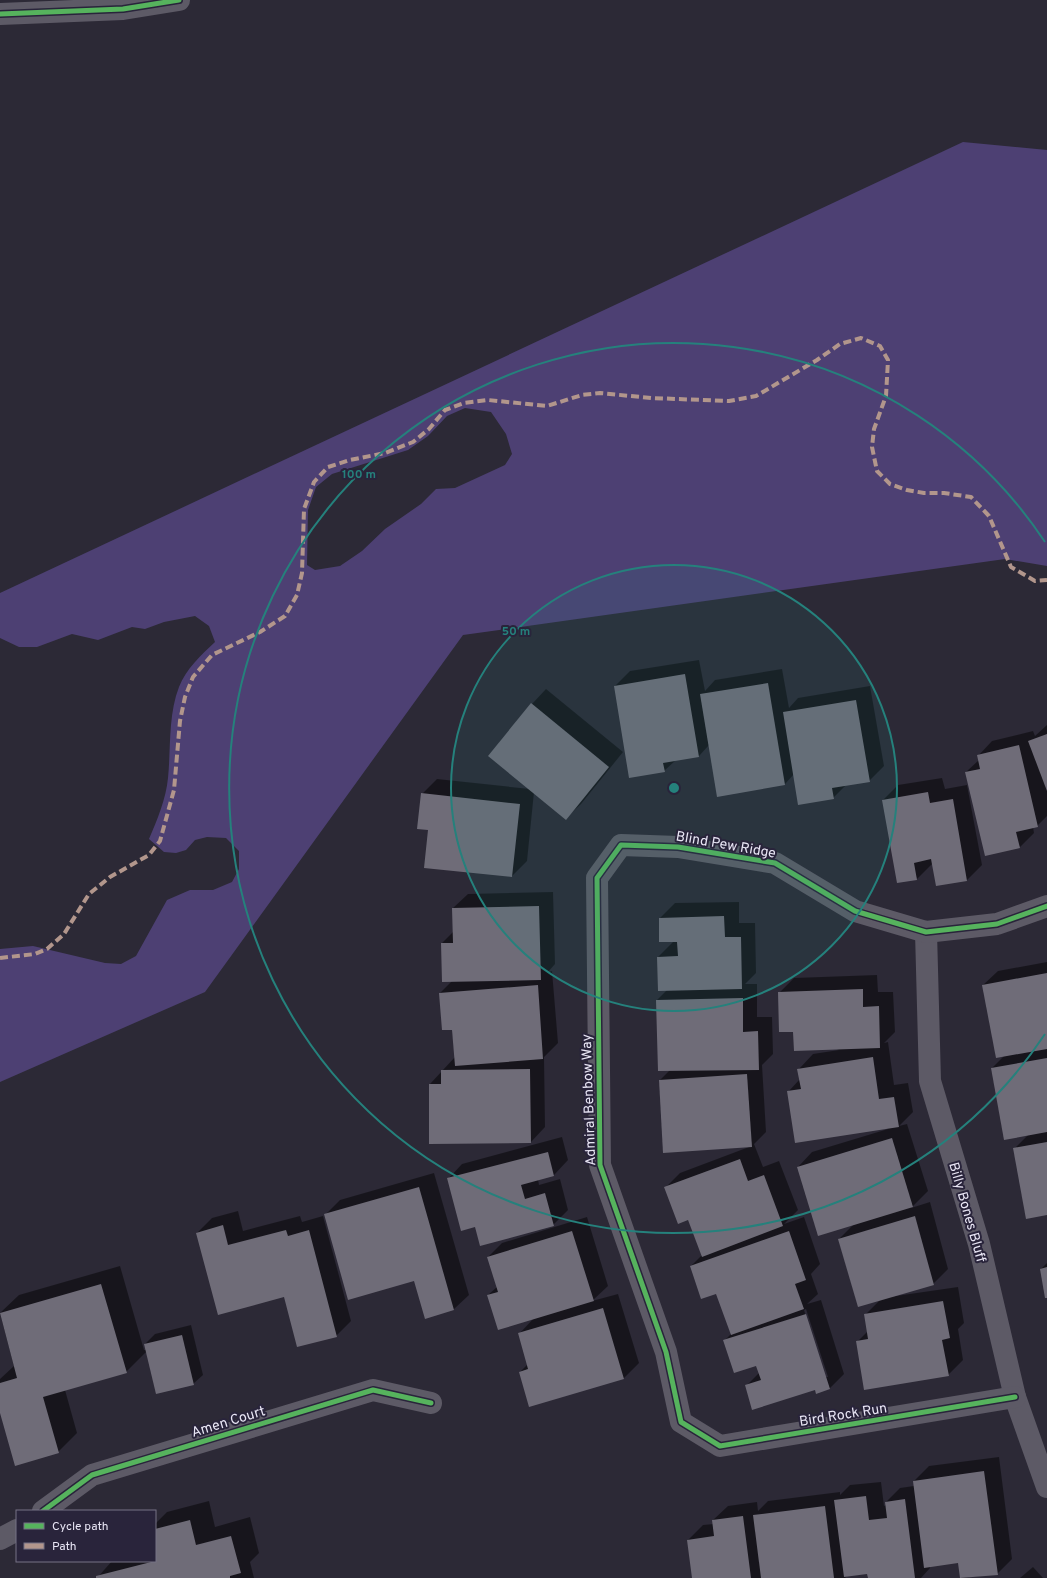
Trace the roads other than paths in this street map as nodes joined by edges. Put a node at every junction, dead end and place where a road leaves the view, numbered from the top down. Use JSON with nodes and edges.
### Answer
{"nodes":[{"id":1,"x":179,"y":0,"type":"edge"},
{"id":2,"x":0,"y":14,"type":"edge"},
{"id":3,"x":621,"y":845,"type":"joint"},
{"id":4,"x":1047,"y":906,"type":"edge"},
{"id":5,"x":926,"y":932,"type":"junction"},
{"id":6,"x":1015,"y":1397,"type":"junction"},
{"id":7,"x":431,"y":1403,"type":"dead end"},
{"id":8,"x":681,"y":1422,"type":"joint"},
{"id":9,"x":1047,"y":1487,"type":"edge"},
{"id":10,"x":43,"y":1510,"type":"edge"},
{"id":11,"x":16,"y":1531,"type":"edge"},
{"id":12,"x":0,"y":1539,"type":"edge"}],
"edges":[{"from":1,"to":2,"type":"street"},
{"from":3,"to":5,"type":"street","name":"Blind Pew Ridge"},
{"from":3,"to":8,"type":"street","name":"Admiral Benbow Way"},
{"from":4,"to":5,"type":"street","name":"Blind Pew Ridge"},
{"from":5,"to":6,"type":"street","name":"Billy Bones Bluff"},
{"from":6,"to":8,"type":"street","name":"Bird Rock Run"},
{"from":6,"to":9,"type":"street","name":"Billy Bones Bluff"},
{"from":7,"to":10,"type":"street","name":"Amen Court"},
{"from":11,"to":12,"type":"street"}]}
